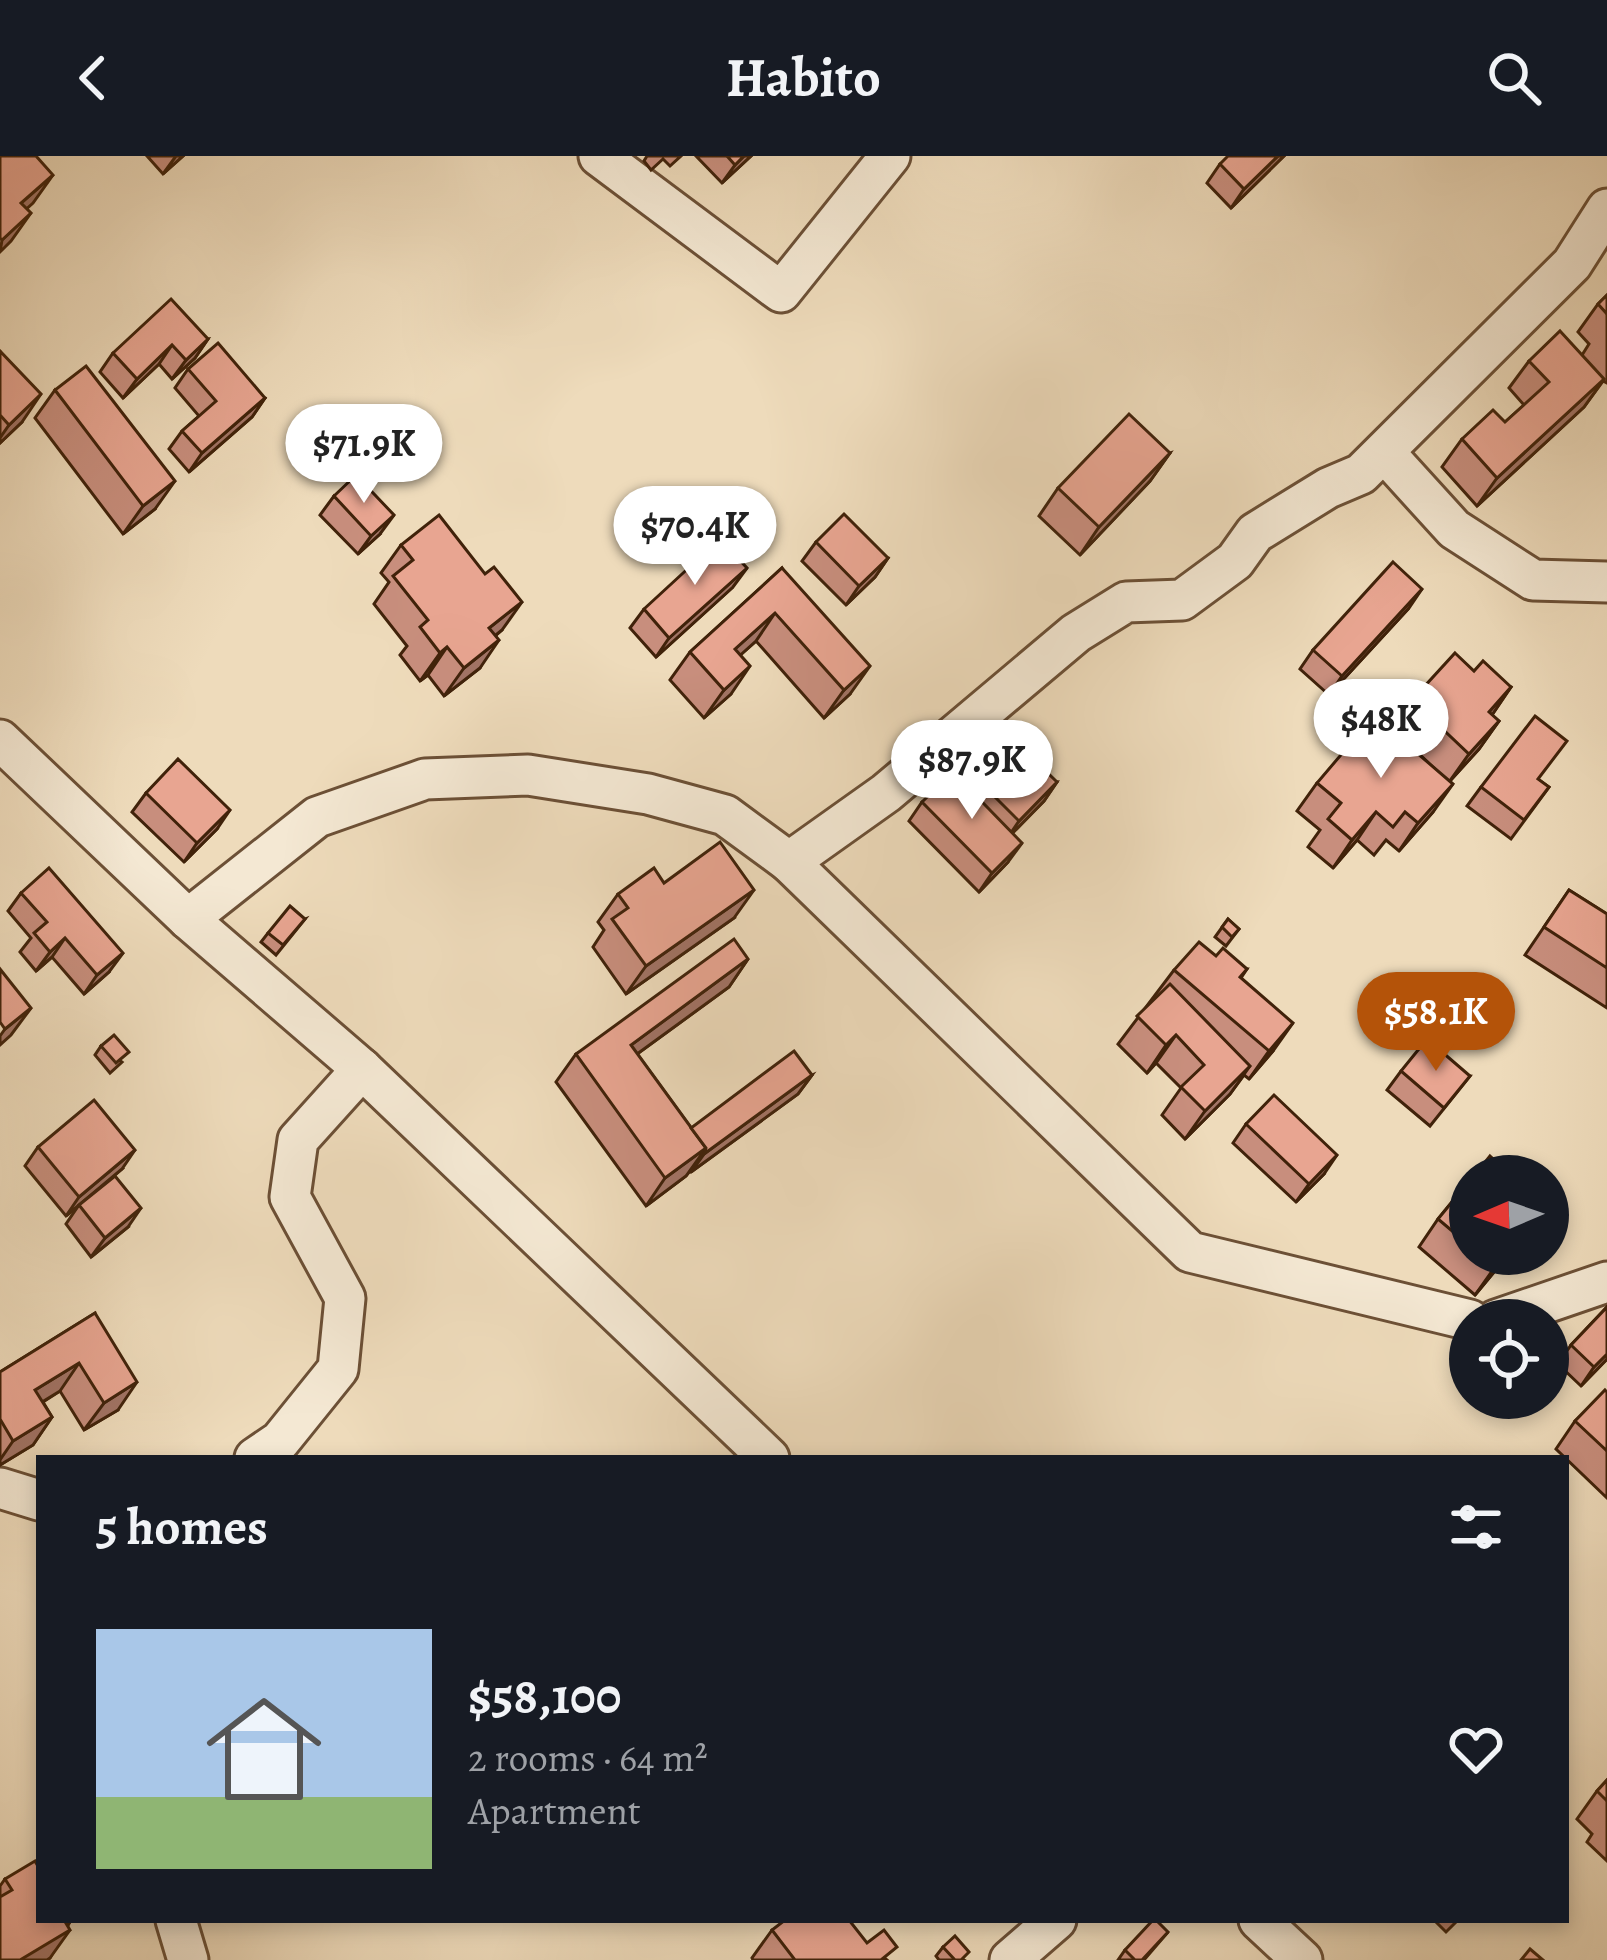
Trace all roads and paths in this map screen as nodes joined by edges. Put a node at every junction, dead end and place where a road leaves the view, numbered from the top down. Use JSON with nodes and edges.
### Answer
{"nodes":[{"id":1,"x":599,"y":156,"type":"edge"},
{"id":2,"x":890,"y":156,"type":"edge"},
{"id":3,"x":1607,"y":209,"type":"edge"},
{"id":4,"x":1385,"y":453,"type":"junction"},
{"id":5,"x":1607,"y":582,"type":"edge"},
{"id":6,"x":9,"y":765,"type":"edge"},
{"id":7,"x":789,"y":862,"type":"junction"},
{"id":8,"x":188,"y":919,"type":"junction"},
{"id":9,"x":362,"y":1069,"type":"junction"},
{"id":10,"x":1607,"y":1282,"type":"edge"},
{"id":11,"x":1557,"y":1299,"type":"edge"},
{"id":12,"x":1449,"y":1315,"type":"edge"},
{"id":13,"x":260,"y":1455,"type":"edge"},
{"id":14,"x":766,"y":1455,"type":"edge"},
{"id":15,"x":0,"y":1488,"type":"edge"},
{"id":16,"x":36,"y":1499,"type":"edge"},
{"id":17,"x":177,"y":1923,"type":"edge"},
{"id":18,"x":1053,"y":1923,"type":"edge"},
{"id":19,"x":1262,"y":1923,"type":"edge"},
{"id":20,"x":188,"y":1960,"type":"edge"},
{"id":21,"x":1010,"y":1960,"type":"edge"},
{"id":22,"x":1302,"y":1960,"type":"edge"}],
"edges":[{"from":1,"to":2,"type":"street"},
{"from":3,"to":4,"type":"street"},
{"from":4,"to":5,"type":"street"},
{"from":4,"to":7,"type":"street"},
{"from":6,"to":8,"type":"street"},
{"from":7,"to":8,"type":"street"},
{"from":7,"to":12,"type":"street"},
{"from":8,"to":9,"type":"street"},
{"from":9,"to":13,"type":"street"},
{"from":9,"to":14,"type":"street"},
{"from":10,"to":11,"type":"street"},
{"from":15,"to":16,"type":"street"},
{"from":17,"to":20,"type":"street"},
{"from":18,"to":21,"type":"street"},
{"from":19,"to":22,"type":"street"}]}
